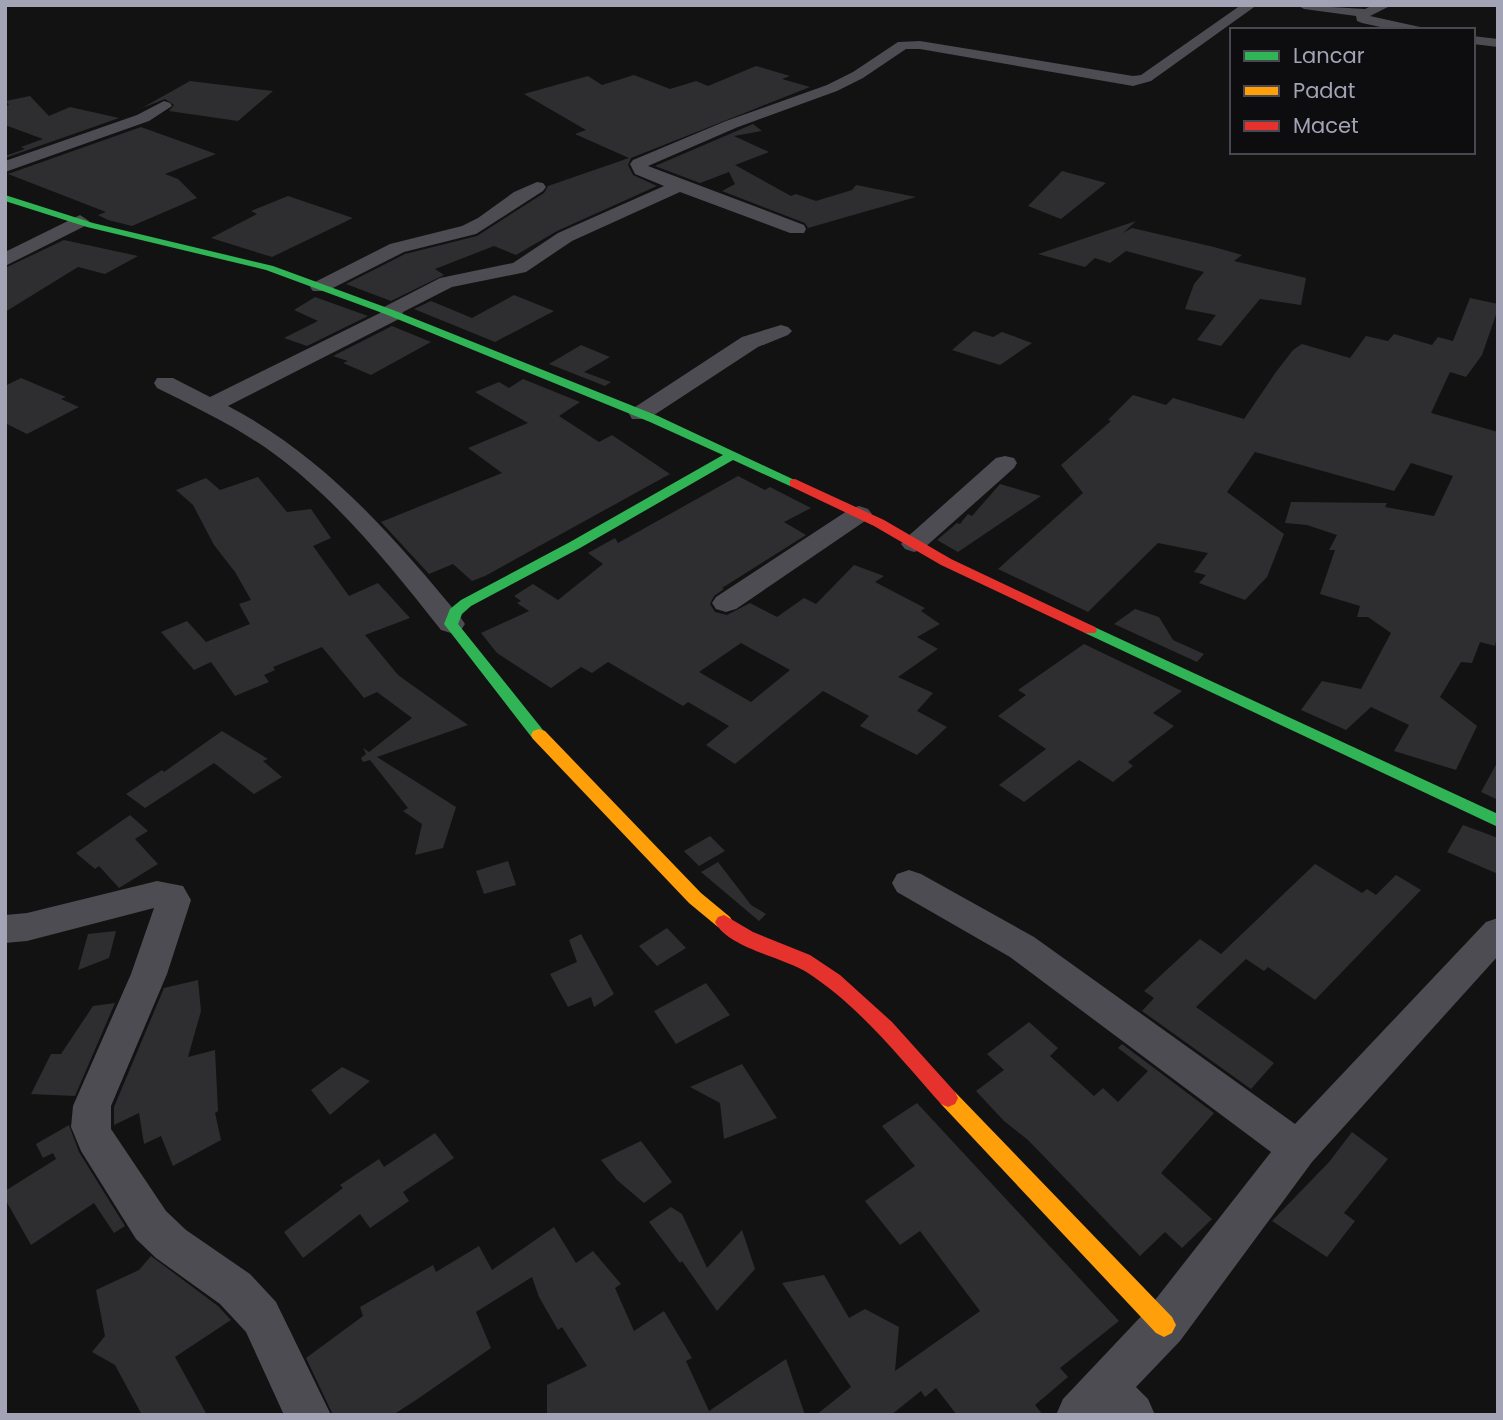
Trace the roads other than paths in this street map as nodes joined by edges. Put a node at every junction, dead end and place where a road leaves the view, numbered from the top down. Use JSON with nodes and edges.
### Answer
{"nodes":[{"id":1,"x":1250,"y":5,"type":"edge"},
{"id":2,"x":1304,"y":5,"type":"edge"},
{"id":3,"x":1385,"y":5,"type":"edge"},
{"id":4,"x":1363,"y":13,"type":"junction"},
{"id":5,"x":1405,"y":28,"type":"edge"},
{"id":6,"x":1475,"y":40,"type":"edge"},
{"id":7,"x":1498,"y":43,"type":"edge"},
{"id":8,"x":164,"y":106,"type":"dead end"},
{"id":9,"x":5,"y":167,"type":"edge"},
{"id":10,"x":679,"y":186,"type":"junction"},
{"id":11,"x":537,"y":187,"type":"dead end"},
{"id":12,"x":5,"y":198,"type":"edge"},
{"id":13,"x":80,"y":221,"type":"junction"},
{"id":14,"x":797,"y":229,"type":"dead end"},
{"id":15,"x":5,"y":260,"type":"edge"},
{"id":16,"x":320,"y":287,"type":"junction"},
{"id":17,"x":391,"y":313,"type":"junction"},
{"id":18,"x":781,"y":331,"type":"dead end"},
{"id":19,"x":165,"y":383,"type":"dead end"},
{"id":20,"x":210,"y":406,"type":"junction"},
{"id":21,"x":640,"y":414,"type":"junction"},
{"id":22,"x":732,"y":455,"type":"junction"},
{"id":23,"x":1005,"y":463,"type":"dead end"},
{"id":24,"x":859,"y":514,"type":"junction"},
{"id":25,"x":914,"y":544,"type":"junction"},
{"id":26,"x":726,"y":603,"type":"dead end"},
{"id":27,"x":451,"y":624,"type":"junction"},
{"id":28,"x":1498,"y":821,"type":"edge"},
{"id":29,"x":909,"y":883,"type":"dead end"},
{"id":30,"x":5,"y":929,"type":"edge"},
{"id":31,"x":1498,"y":932,"type":"edge"},
{"id":32,"x":1298,"y":1149,"type":"junction"},
{"id":33,"x":1164,"y":1325,"type":"junction"},
{"id":34,"x":1105,"y":1406,"type":"edge"},
{"id":35,"x":308,"y":1415,"type":"edge"}],
"edges":[{"from":1,"to":10,"type":"street"},
{"from":2,"to":4,"type":"street"},
{"from":3,"to":4,"type":"street"},
{"from":4,"to":5,"type":"street"},
{"from":6,"to":7,"type":"street"},
{"from":8,"to":9,"type":"street"},
{"from":10,"to":14,"type":"street"},
{"from":10,"to":17,"type":"street"},
{"from":11,"to":16,"type":"street"},
{"from":12,"to":13,"type":"street"},
{"from":13,"to":15,"type":"street"},
{"from":13,"to":16,"type":"street"},
{"from":16,"to":17,"type":"street"},
{"from":17,"to":20,"type":"street"},
{"from":17,"to":21,"type":"street"},
{"from":18,"to":21,"type":"street"},
{"from":19,"to":20,"type":"street"},
{"from":20,"to":27,"type":"street"},
{"from":21,"to":22,"type":"street"},
{"from":22,"to":24,"type":"street"},
{"from":22,"to":27,"type":"street"},
{"from":23,"to":25,"type":"street"},
{"from":24,"to":25,"type":"street"},
{"from":24,"to":26,"type":"street"},
{"from":25,"to":28,"type":"street"},
{"from":27,"to":33,"type":"street"},
{"from":29,"to":32,"type":"street"},
{"from":30,"to":35,"type":"street"},
{"from":31,"to":32,"type":"street"},
{"from":32,"to":33,"type":"street"},
{"from":33,"to":34,"type":"street"}]}
